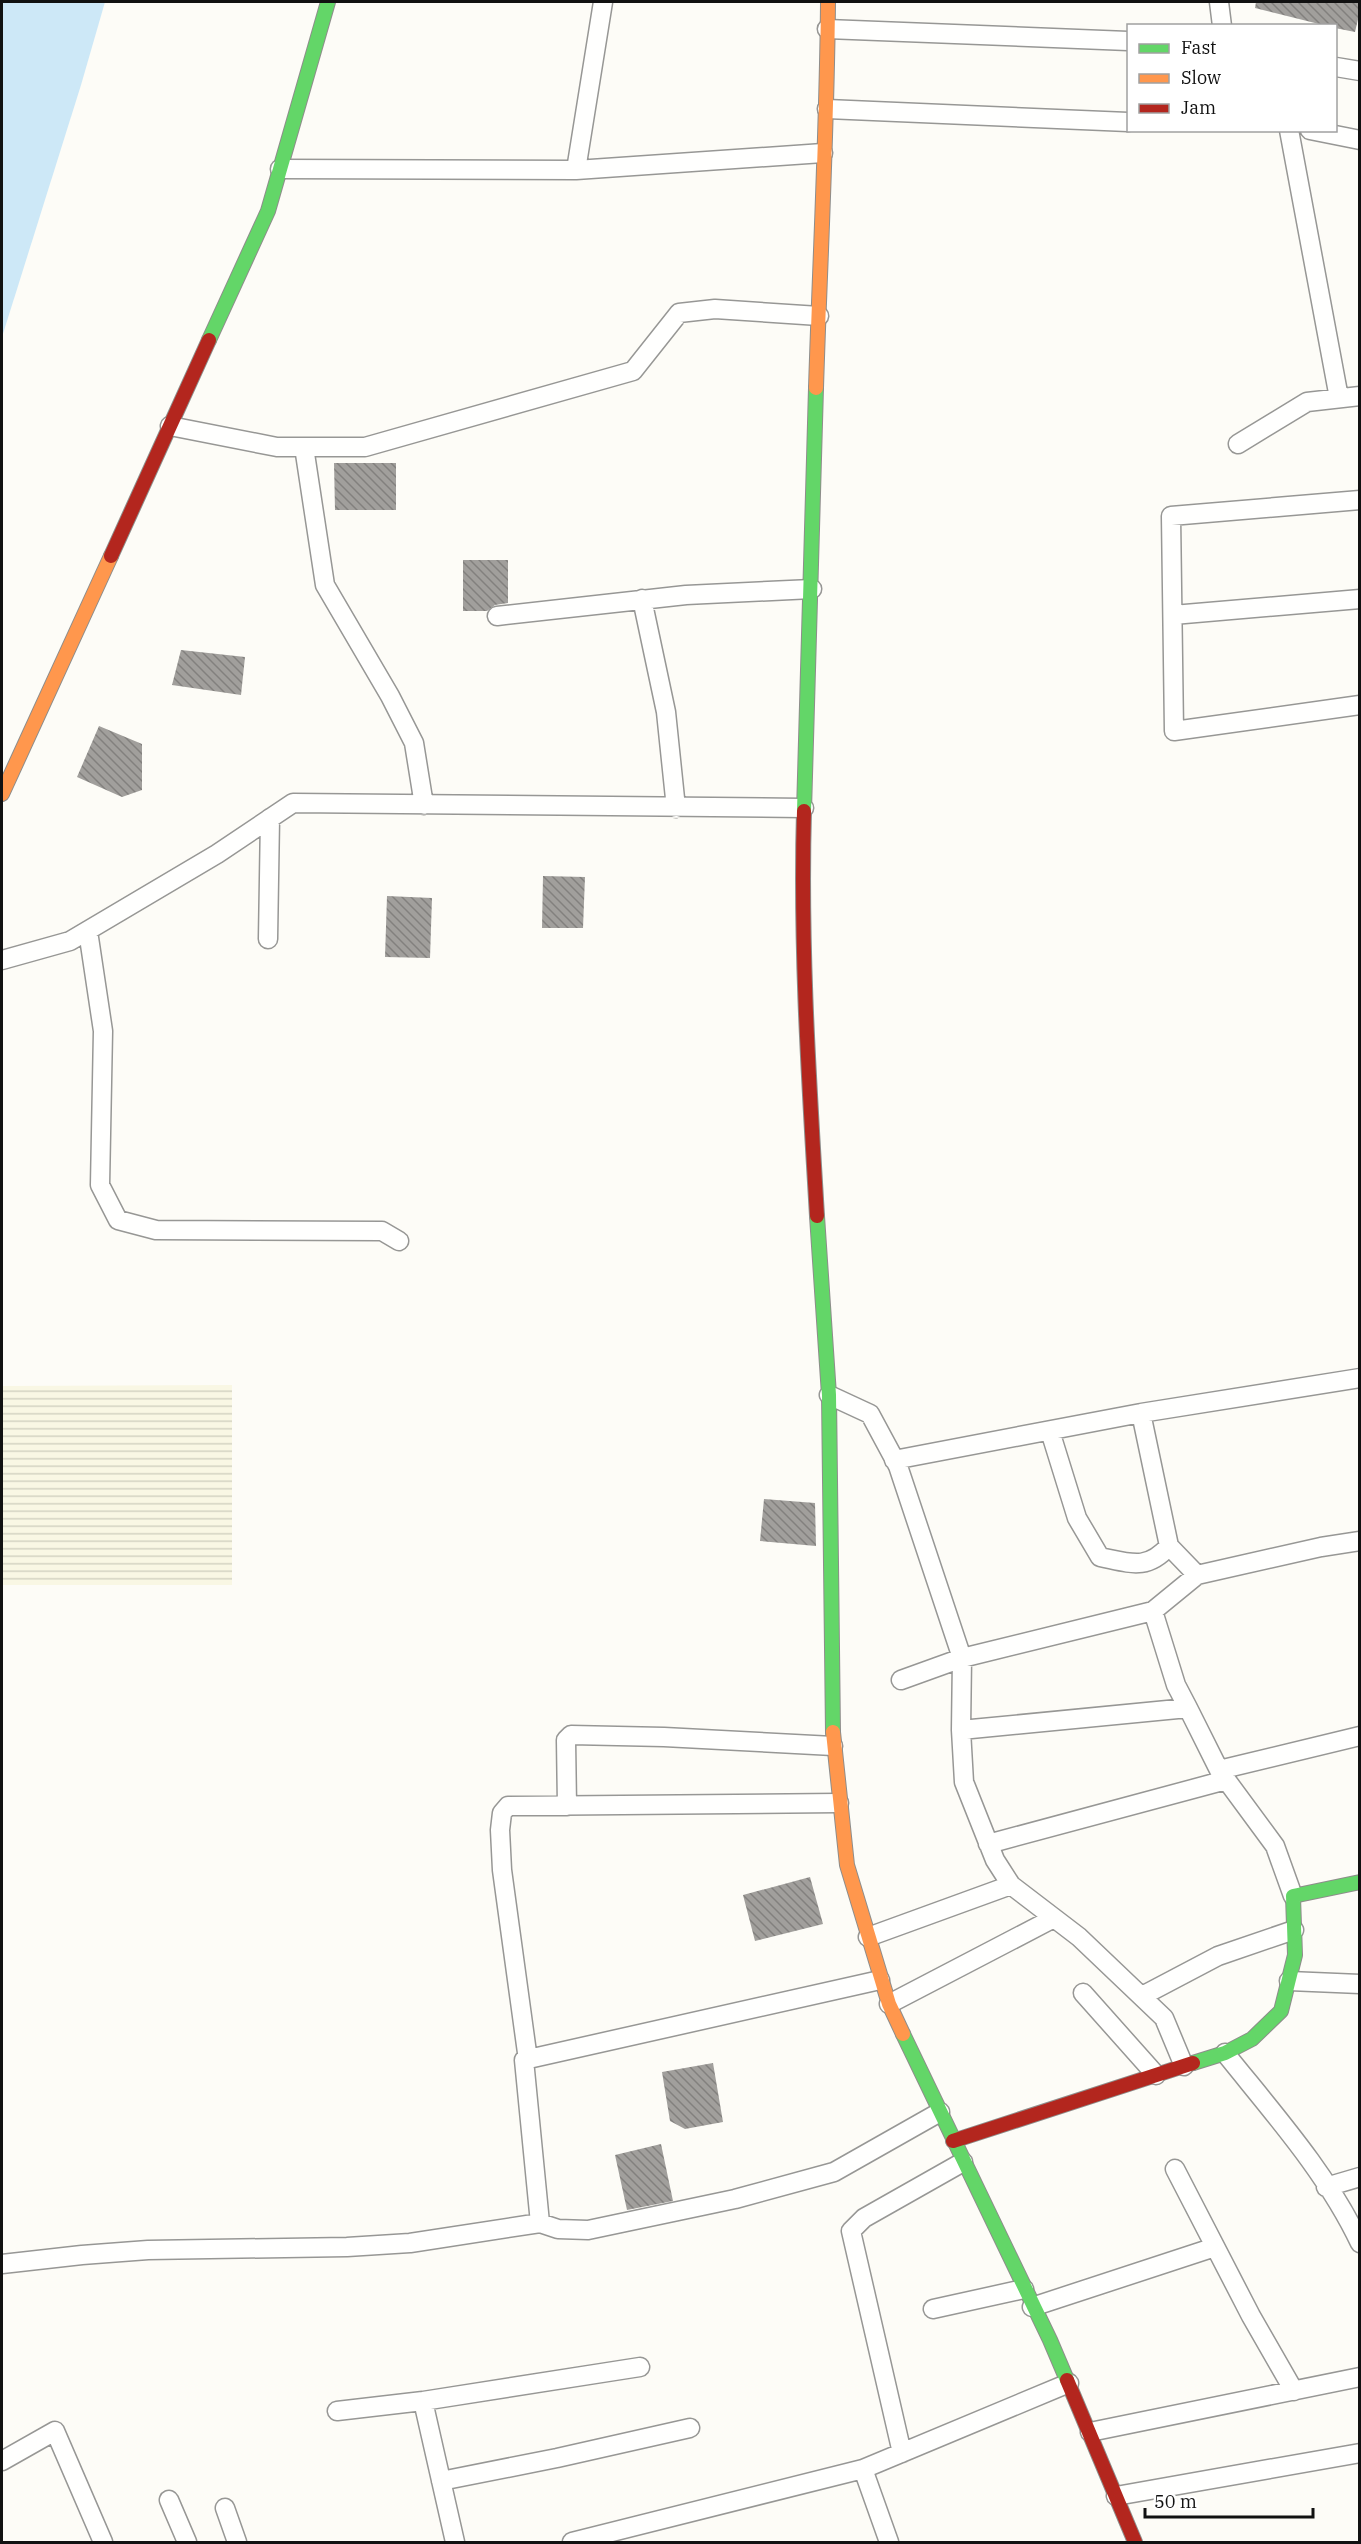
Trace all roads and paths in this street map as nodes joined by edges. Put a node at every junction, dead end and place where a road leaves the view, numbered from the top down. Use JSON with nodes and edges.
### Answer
{"nodes":[{"id":1,"x":328,"y":2,"type":"edge"},
{"id":2,"x":603,"y":2,"type":"edge"},
{"id":3,"x":828,"y":2,"type":"edge"},
{"id":4,"x":1219,"y":2,"type":"edge"},
{"id":5,"x":1222,"y":24,"type":"edge"},
{"id":6,"x":827,"y":29,"type":"junction"},
{"id":7,"x":1127,"y":41,"type":"edge"},
{"id":8,"x":1337,"y":67,"type":"edge"},
{"id":9,"x":1359,"y":71,"type":"edge"},
{"id":10,"x":827,"y":109,"type":"junction"},
{"id":11,"x":1127,"y":122,"type":"edge"},
{"id":12,"x":1289,"y":132,"type":"edge"},
{"id":13,"x":1320,"y":132,"type":"edge"},
{"id":14,"x":1359,"y":140,"type":"edge"},
{"id":15,"x":823,"y":153,"type":"junction"},
{"id":16,"x":280,"y":169,"type":"junction"},
{"id":17,"x":576,"y":170,"type":"junction"},
{"id":18,"x":819,"y":316,"type":"junction"},
{"id":19,"x":1359,"y":396,"type":"edge"},
{"id":20,"x":1339,"y":398,"type":"junction"},
{"id":21,"x":170,"y":426,"type":"junction"},
{"id":22,"x":1238,"y":444,"type":"dead end"},
{"id":23,"x":304,"y":447,"type":"junction"},
{"id":24,"x":1359,"y":501,"type":"edge"},
{"id":25,"x":812,"y":589,"type":"junction"},
{"id":26,"x":642,"y":599,"type":"junction"},
{"id":27,"x":1359,"y":599,"type":"edge"},
{"id":28,"x":1173,"y":615,"type":"junction"},
{"id":29,"x":498,"y":616,"type":"dead end"},
{"id":30,"x":1359,"y":705,"type":"edge"},
{"id":31,"x":2,"y":794,"type":"edge"},
{"id":32,"x":424,"y":805,"type":"junction"},
{"id":33,"x":676,"y":808,"type":"junction"},
{"id":34,"x":804,"y":808,"type":"junction"},
{"id":35,"x":270,"y":818,"type":"junction"},
{"id":36,"x":88,"y":931,"type":"junction"},
{"id":37,"x":268,"y":939,"type":"dead end"},
{"id":38,"x":2,"y":960,"type":"edge"},
{"id":39,"x":399,"y":1241,"type":"dead end"},
{"id":40,"x":1359,"y":1377,"type":"edge"},
{"id":41,"x":830,"y":1395,"type":"junction"},
{"id":42,"x":1141,"y":1413,"type":"junction"},
{"id":43,"x":1050,"y":1431,"type":"junction"},
{"id":44,"x":894,"y":1460,"type":"junction"},
{"id":45,"x":1359,"y":1541,"type":"edge"},
{"id":46,"x":1169,"y":1545,"type":"junction"},
{"id":47,"x":1197,"y":1575,"type":"junction"},
{"id":48,"x":1153,"y":1611,"type":"junction"},
{"id":49,"x":962,"y":1658,"type":"junction"},
{"id":50,"x":901,"y":1680,"type":"dead end"},
{"id":51,"x":1188,"y":1708,"type":"junction"},
{"id":52,"x":961,"y":1730,"type":"junction"},
{"id":53,"x":1359,"y":1736,"type":"edge"},
{"id":54,"x":833,"y":1746,"type":"junction"},
{"id":55,"x":1222,"y":1775,"type":"junction"},
{"id":56,"x":839,"y":1803,"type":"junction"},
{"id":57,"x":567,"y":1806,"type":"junction"},
{"id":58,"x":988,"y":1844,"type":"junction"},
{"id":59,"x":1359,"y":1881,"type":"edge"},
{"id":60,"x":1011,"y":1885,"type":"junction"},
{"id":61,"x":1293,"y":1896,"type":"junction"},
{"id":62,"x":1054,"y":1918,"type":"junction"},
{"id":63,"x":1294,"y":1930,"type":"junction"},
{"id":64,"x":868,"y":1937,"type":"junction"},
{"id":65,"x":880,"y":1980,"type":"junction"},
{"id":66,"x":1289,"y":1981,"type":"junction"},
{"id":67,"x":1359,"y":1984,"type":"edge"},
{"id":68,"x":1083,"y":1994,"type":"dead end"},
{"id":69,"x":1142,"y":1996,"type":"junction"},
{"id":70,"x":889,"y":2004,"type":"junction"},
{"id":71,"x":1225,"y":2053,"type":"junction"},
{"id":72,"x":528,"y":2060,"type":"junction"},
{"id":73,"x":1184,"y":2066,"type":"junction"},
{"id":74,"x":1156,"y":2075,"type":"junction"},
{"id":75,"x":940,"y":2112,"type":"junction"},
{"id":76,"x":953,"y":2141,"type":"junction"},
{"id":77,"x":963,"y":2162,"type":"junction"},
{"id":78,"x":1175,"y":2169,"type":"dead end"},
{"id":79,"x":1359,"y":2177,"type":"edge"},
{"id":80,"x":1326,"y":2187,"type":"junction"},
{"id":81,"x":540,"y":2223,"type":"junction"},
{"id":82,"x":1359,"y":2243,"type":"edge"},
{"id":83,"x":1215,"y":2247,"type":"junction"},
{"id":84,"x":2,"y":2264,"type":"edge"},
{"id":85,"x":1024,"y":2289,"type":"junction"},
{"id":86,"x":1032,"y":2307,"type":"junction"},
{"id":87,"x":933,"y":2310,"type":"dead end"},
{"id":88,"x":640,"y":2367,"type":"dead end"},
{"id":89,"x":1359,"y":2377,"type":"edge"},
{"id":90,"x":1069,"y":2383,"type":"junction"},
{"id":91,"x":1294,"y":2391,"type":"junction"},
{"id":92,"x":423,"y":2401,"type":"junction"},
{"id":93,"x":337,"y":2411,"type":"dead end"},
{"id":94,"x":690,"y":2428,"type":"dead end"},
{"id":95,"x":1090,"y":2432,"type":"junction"},
{"id":96,"x":902,"y":2453,"type":"junction"},
{"id":97,"x":1359,"y":2453,"type":"edge"},
{"id":98,"x":2,"y":2461,"type":"edge"},
{"id":99,"x":863,"y":2469,"type":"junction"},
{"id":100,"x":441,"y":2481,"type":"junction"},
{"id":101,"x":1116,"y":2496,"type":"junction"},
{"id":102,"x":169,"y":2500,"type":"dead end"},
{"id":103,"x":225,"y":2508,"type":"dead end"},
{"id":104,"x":103,"y":2542,"type":"edge"},
{"id":105,"x":187,"y":2542,"type":"edge"},
{"id":106,"x":237,"y":2542,"type":"edge"},
{"id":107,"x":455,"y":2542,"type":"edge"},
{"id":108,"x":572,"y":2542,"type":"edge"},
{"id":109,"x":889,"y":2542,"type":"edge"},
{"id":110,"x":1135,"y":2542,"type":"edge"}],
"edges":[{"from":1,"to":16,"type":"main road"},
{"from":2,"to":17,"type":"street"},
{"from":3,"to":6,"type":"main road"},
{"from":4,"to":5,"type":"street"},
{"from":6,"to":7,"type":"street"},
{"from":6,"to":10,"type":"main road"},
{"from":8,"to":9,"type":"street"},
{"from":10,"to":11,"type":"street"},
{"from":10,"to":15,"type":"main road"},
{"from":12,"to":20,"type":"street"},
{"from":13,"to":14,"type":"street"},
{"from":15,"to":17,"type":"street"},
{"from":15,"to":18,"type":"main road"},
{"from":16,"to":17,"type":"street"},
{"from":16,"to":21,"type":"main road"},
{"from":18,"to":23,"type":"street"},
{"from":18,"to":25,"type":"main road"},
{"from":19,"to":20,"type":"street"},
{"from":20,"to":22,"type":"street"},
{"from":21,"to":23,"type":"street"},
{"from":21,"to":31,"type":"main road"},
{"from":23,"to":32,"type":"street"},
{"from":24,"to":28,"type":"street"},
{"from":25,"to":26,"type":"street"},
{"from":25,"to":34,"type":"main road"},
{"from":26,"to":29,"type":"street"},
{"from":26,"to":33,"type":"street"},
{"from":27,"to":28,"type":"street"},
{"from":28,"to":30,"type":"street"},
{"from":32,"to":33,"type":"street"},
{"from":32,"to":35,"type":"street"},
{"from":33,"to":34,"type":"street"},
{"from":34,"to":41,"type":"main road"},
{"from":35,"to":36,"type":"street"},
{"from":35,"to":37,"type":"street"},
{"from":36,"to":38,"type":"street"},
{"from":36,"to":39,"type":"street"},
{"from":40,"to":42,"type":"street"},
{"from":41,"to":44,"type":"street"},
{"from":41,"to":54,"type":"main road"},
{"from":42,"to":43,"type":"street"},
{"from":42,"to":46,"type":"street"},
{"from":43,"to":44,"type":"street"},
{"from":43,"to":46,"type":"street"},
{"from":44,"to":49,"type":"street"},
{"from":45,"to":47,"type":"street"},
{"from":46,"to":47,"type":"street"},
{"from":47,"to":48,"type":"street"},
{"from":48,"to":49,"type":"street"},
{"from":48,"to":51,"type":"street"},
{"from":49,"to":50,"type":"street"},
{"from":49,"to":52,"type":"street"},
{"from":51,"to":52,"type":"street"},
{"from":51,"to":55,"type":"street"},
{"from":52,"to":58,"type":"street"},
{"from":53,"to":55,"type":"street"},
{"from":54,"to":56,"type":"main road"},
{"from":54,"to":57,"type":"street"},
{"from":55,"to":58,"type":"street"},
{"from":55,"to":61,"type":"street"},
{"from":56,"to":57,"type":"street"},
{"from":56,"to":64,"type":"main road"},
{"from":57,"to":72,"type":"street"},
{"from":58,"to":60,"type":"street"},
{"from":59,"to":61,"type":"main road"},
{"from":60,"to":62,"type":"street"},
{"from":60,"to":64,"type":"street"},
{"from":61,"to":63,"type":"main road"},
{"from":62,"to":69,"type":"street"},
{"from":62,"to":70,"type":"street"},
{"from":63,"to":66,"type":"main road"},
{"from":63,"to":69,"type":"street"},
{"from":64,"to":65,"type":"main road"},
{"from":65,"to":70,"type":"main road"},
{"from":65,"to":72,"type":"street"},
{"from":66,"to":67,"type":"street"},
{"from":66,"to":71,"type":"main road"},
{"from":68,"to":74,"type":"street"},
{"from":69,"to":73,"type":"street"},
{"from":70,"to":75,"type":"main road"},
{"from":71,"to":73,"type":"main road"},
{"from":71,"to":80,"type":"street"},
{"from":72,"to":81,"type":"street"},
{"from":73,"to":74,"type":"main road"},
{"from":74,"to":76,"type":"main road"},
{"from":75,"to":76,"type":"main road"},
{"from":75,"to":81,"type":"street"},
{"from":76,"to":77,"type":"main road"},
{"from":77,"to":85,"type":"main road"},
{"from":77,"to":96,"type":"street"},
{"from":78,"to":83,"type":"street"},
{"from":79,"to":80,"type":"street"},
{"from":80,"to":82,"type":"street"},
{"from":81,"to":84,"type":"street"},
{"from":83,"to":86,"type":"street"},
{"from":83,"to":91,"type":"street"},
{"from":85,"to":86,"type":"main road"},
{"from":85,"to":87,"type":"street"},
{"from":86,"to":90,"type":"main road"},
{"from":88,"to":92,"type":"street"},
{"from":89,"to":91,"type":"street"},
{"from":90,"to":95,"type":"main road"},
{"from":90,"to":96,"type":"street"},
{"from":91,"to":95,"type":"street"},
{"from":92,"to":93,"type":"street"},
{"from":92,"to":100,"type":"street"},
{"from":94,"to":100,"type":"street"},
{"from":95,"to":101,"type":"main road"},
{"from":96,"to":99,"type":"street"},
{"from":97,"to":101,"type":"street"},
{"from":98,"to":104,"type":"street"},
{"from":99,"to":108,"type":"street"},
{"from":99,"to":109,"type":"street"},
{"from":100,"to":107,"type":"street"},
{"from":101,"to":110,"type":"main road"},
{"from":102,"to":105,"type":"street"},
{"from":103,"to":106,"type":"street"}]}
